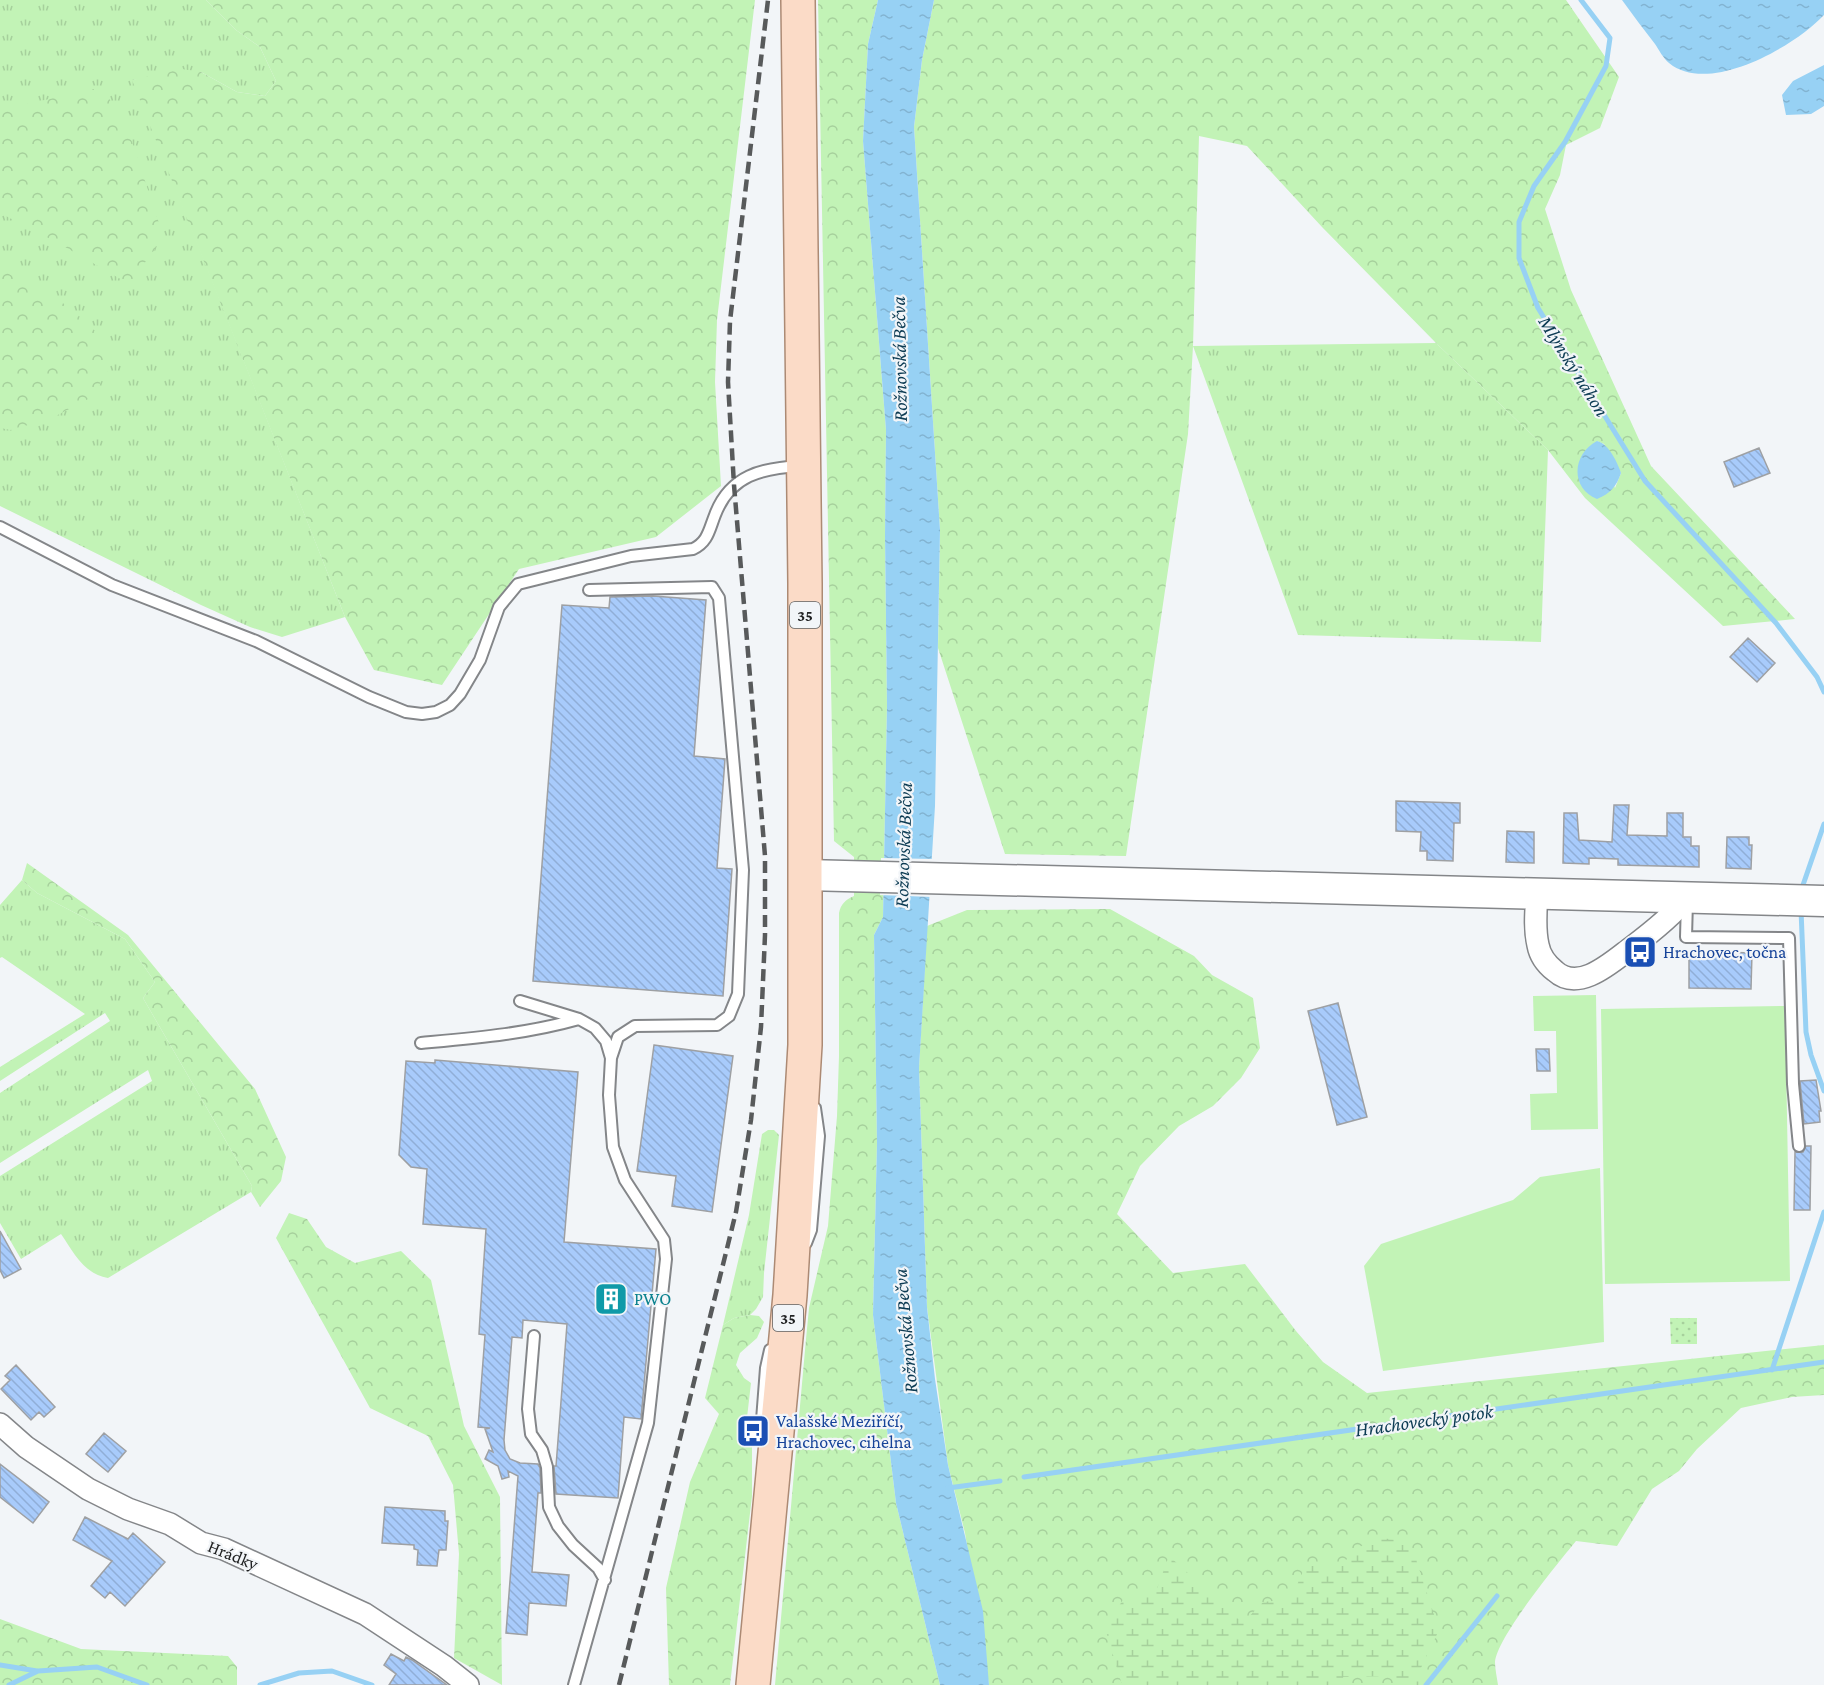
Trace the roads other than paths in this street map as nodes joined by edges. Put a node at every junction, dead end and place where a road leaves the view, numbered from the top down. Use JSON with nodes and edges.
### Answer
{"nodes":[{"id":1,"x":798,"y":0,"type":"edge"},
{"id":2,"x":804,"y":466,"type":"junction"},
{"id":3,"x":0,"y":527,"type":"edge"},
{"id":4,"x":589,"y":590,"type":"dead end"},
{"id":5,"x":806,"y":875,"type":"junction"},
{"id":6,"x":1537,"y":893,"type":"junction"},
{"id":7,"x":1687,"y":898,"type":"junction"},
{"id":8,"x":1824,"y":901,"type":"edge"},
{"id":9,"x":520,"y":1000,"type":"dead end"},
{"id":10,"x":579,"y":1019,"type":"junction"},
{"id":11,"x":421,"y":1043,"type":"dead end"},
{"id":12,"x":611,"y":1058,"type":"junction"},
{"id":13,"x":1799,"y":1146,"type":"dead end"},
{"id":14,"x":782,"y":1313,"type":"junction"},
{"id":15,"x":534,"y":1336,"type":"dead end"},
{"id":16,"x":0,"y":1424,"type":"edge"},
{"id":17,"x":760,"y":1445,"type":"dead end"},
{"id":18,"x":762,"y":1466,"type":"dead end"},
{"id":19,"x":766,"y":1552,"type":"junction"},
{"id":20,"x":605,"y":1580,"type":"junction"},
{"id":21,"x":468,"y":1685,"type":"edge"},
{"id":22,"x":574,"y":1685,"type":"edge"},
{"id":23,"x":753,"y":1685,"type":"edge"}],
"edges":[{"from":1,"to":2,"type":"main road","number":"35"},
{"from":2,"to":3,"type":"lane"},
{"from":2,"to":5,"type":"main road","number":"35"},
{"from":4,"to":12,"type":"lane"},
{"from":5,"to":6,"type":"street"},
{"from":5,"to":14,"type":"main road","number":"35"},
{"from":6,"to":7,"type":"street"},
{"from":6,"to":7,"type":"street"},
{"from":7,"to":8,"type":"street"},
{"from":7,"to":13,"type":"lane"},
{"from":9,"to":10,"type":"lane"},
{"from":10,"to":11,"type":"lane"},
{"from":10,"to":12,"type":"lane"},
{"from":12,"to":20,"type":"lane"},
{"from":14,"to":17,"type":"lane"},
{"from":14,"to":19,"type":"main road","number":"35"},
{"from":15,"to":20,"type":"lane"},
{"from":16,"to":21,"type":"street","name":"Hrádky"},
{"from":18,"to":19,"type":"lane"},
{"from":19,"to":23,"type":"main road","number":"35"},
{"from":20,"to":22,"type":"lane"}]}
